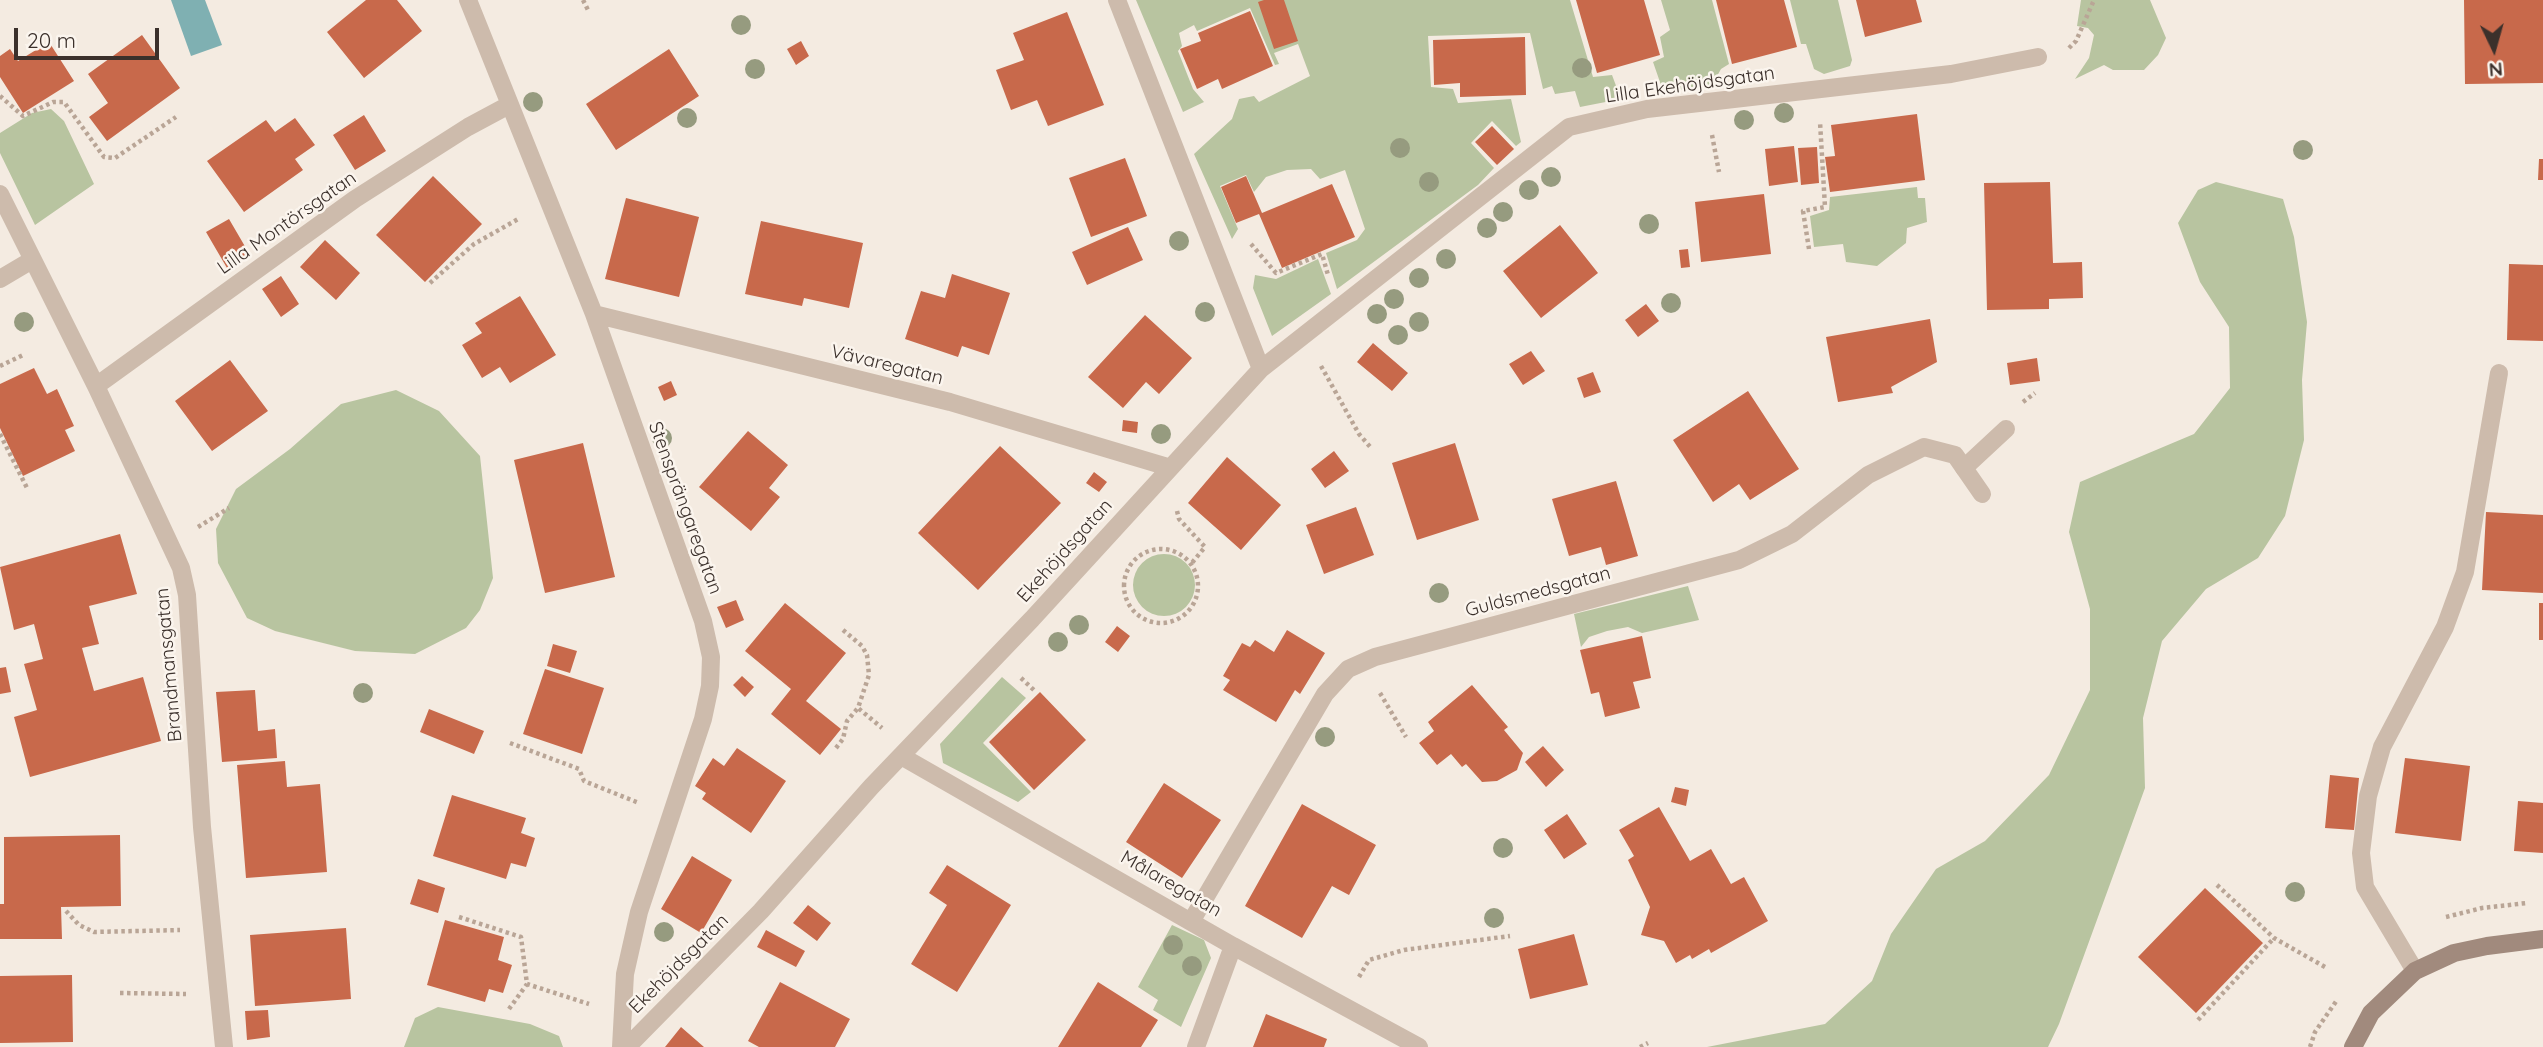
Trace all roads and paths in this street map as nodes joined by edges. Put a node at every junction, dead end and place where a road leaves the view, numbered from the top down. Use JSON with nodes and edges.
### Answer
{"nodes":[{"id":1,"x":468,"y":0,"type":"edge"},
{"id":2,"x":583,"y":0,"type":"edge"},
{"id":3,"x":1117,"y":0,"type":"edge"},
{"id":4,"x":2094,"y":0,"type":"edge"},
{"id":5,"x":589,"y":10,"type":"dead end"},
{"id":6,"x":2039,"y":57,"type":"joint"},
{"id":7,"x":0,"y":96,"type":"edge"},
{"id":8,"x":509,"y":105,"type":"junction"},
{"id":9,"x":176,"y":117,"type":"dead end"},
{"id":10,"x":1822,"y":146,"type":"dead end"},
{"id":11,"x":0,"y":194,"type":"edge"},
{"id":12,"x":549,"y":205,"type":"junction"},
{"id":13,"x":1248,"y":241,"type":"dead end"},
{"id":14,"x":1808,"y":249,"type":"dead end"},
{"id":15,"x":32,"y":260,"type":"junction"},
{"id":16,"x":0,"y":279,"type":"edge"},
{"id":17,"x":430,"y":283,"type":"dead end"},
{"id":18,"x":1340,"y":309,"type":"junction"},
{"id":19,"x":594,"y":314,"type":"junction"},
{"id":20,"x":1304,"y":336,"type":"junction"},
{"id":21,"x":23,"y":355,"type":"dead end"},
{"id":22,"x":0,"y":366,"type":"edge"},
{"id":23,"x":1261,"y":369,"type":"junction"},
{"id":24,"x":2499,"y":373,"type":"dead end"},
{"id":25,"x":96,"y":386,"type":"junction"},
{"id":26,"x":2006,"y":429,"type":"dead end"},
{"id":27,"x":0,"y":434,"type":"edge"},
{"id":28,"x":1371,"y":449,"type":"dead end"},
{"id":29,"x":1168,"y":467,"type":"junction"},
{"id":30,"x":1964,"y":468,"type":"junction"},
{"id":31,"x":28,"y":489,"type":"dead end"},
{"id":32,"x":1982,"y":494,"type":"dead end"},
{"id":33,"x":1176,"y":508,"type":"dead end"},
{"id":34,"x":1191,"y":564,"type":"junction"},
{"id":35,"x":843,"y":630,"type":"dead end"},
{"id":36,"x":1362,"y":663,"type":"junction"},
{"id":37,"x":858,"y":708,"type":"junction"},
{"id":38,"x":1406,"y":737,"type":"dead end"},
{"id":39,"x":510,"y":743,"type":"dead end"},
{"id":40,"x":836,"y":748,"type":"dead end"},
{"id":41,"x":905,"y":753,"type":"junction"},
{"id":42,"x":632,"y":800,"type":"dead end"},
{"id":43,"x":2217,"y":885,"type":"dead end"},
{"id":44,"x":66,"y":911,"type":"dead end"},
{"id":45,"x":459,"y":917,"type":"dead end"},
{"id":46,"x":1192,"y":920,"type":"junction"},
{"id":47,"x":212,"y":929,"type":"junction"},
{"id":48,"x":1510,"y":936,"type":"dead end"},
{"id":49,"x":2274,"y":938,"type":"junction"},
{"id":50,"x":2543,"y":939,"type":"edge"},
{"id":51,"x":1233,"y":946,"type":"junction"},
{"id":52,"x":2325,"y":967,"type":"dead end"},
{"id":53,"x":2415,"y":971,"type":"junction"},
{"id":54,"x":527,"y":984,"type":"junction"},
{"id":55,"x":218,"y":985,"type":"junction"},
{"id":56,"x":120,"y":993,"type":"dead end"},
{"id":57,"x":1344,"y":1003,"type":"junction"},
{"id":58,"x":509,"y":1009,"type":"dead end"},
{"id":59,"x":622,"y":1011,"type":"junction"},
{"id":60,"x":2198,"y":1020,"type":"dead end"},
{"id":61,"x":1648,"y":1043,"type":"dead end"},
{"id":62,"x":224,"y":1047,"type":"edge"},
{"id":63,"x":621,"y":1047,"type":"edge"},
{"id":64,"x":627,"y":1047,"type":"edge"},
{"id":65,"x":1196,"y":1047,"type":"edge"},
{"id":66,"x":1419,"y":1047,"type":"edge"},
{"id":67,"x":1640,"y":1047,"type":"edge"},
{"id":68,"x":2353,"y":1047,"type":"edge"}],
"edges":[{"from":1,"to":8,"type":"street","name":"Stensprängaregatan"},
{"from":2,"to":5,"type":"path"},
{"from":3,"to":23,"type":"street"},
{"from":4,"to":6,"type":"path"},
{"from":6,"to":18,"type":"street","name":"Lilla Ekehöjdsgatan"},
{"from":7,"to":9,"type":"path"},
{"from":8,"to":12,"type":"street","name":"Stensprängaregatan"},
{"from":8,"to":25,"type":"street","name":"Lilla Montörsgatan"},
{"from":10,"to":14,"type":"path"},
{"from":11,"to":15,"type":"street","name":"Brandmansgatan"},
{"from":12,"to":17,"type":"path"},
{"from":12,"to":19,"type":"street","name":"Stensprängaregatan"},
{"from":13,"to":18,"type":"path"},
{"from":15,"to":16,"type":"street"},
{"from":15,"to":25,"type":"street","name":"Brandmansgatan"},
{"from":18,"to":20,"type":"street","name":"Lilla Ekehöjdsgatan"},
{"from":19,"to":29,"type":"street","name":"Vävaregatan"},
{"from":19,"to":59,"type":"street","name":"Stensprängaregatan"},
{"from":20,"to":23,"type":"street","name":"Lilla Ekehöjdsgatan"},
{"from":20,"to":28,"type":"path"},
{"from":21,"to":22,"type":"path"},
{"from":23,"to":29,"type":"street","name":"Ekehöjdsgatan"},
{"from":24,"to":53,"type":"street"},
{"from":25,"to":47,"type":"street","name":"Brandmansgatan"},
{"from":26,"to":30,"type":"street"},
{"from":27,"to":31,"type":"path"},
{"from":29,"to":41,"type":"street","name":"Ekehöjdsgatan"},
{"from":30,"to":32,"type":"street","name":"Guldsmedsgatan"},
{"from":30,"to":36,"type":"street","name":"Guldsmedsgatan"},
{"from":33,"to":34,"type":"path"},
{"from":34,"to":34,"type":"path"},
{"from":35,"to":37,"type":"path"},
{"from":36,"to":38,"type":"path"},
{"from":36,"to":46,"type":"street","name":"Guldsmedsgatan"},
{"from":37,"to":40,"type":"path"},
{"from":37,"to":41,"type":"path"},
{"from":39,"to":42,"type":"path"},
{"from":41,"to":46,"type":"street","name":"Målaregatan"},
{"from":41,"to":64,"type":"street","name":"Ekehöjdsgatan"},
{"from":43,"to":49,"type":"path"},
{"from":44,"to":47,"type":"path"},
{"from":45,"to":54,"type":"path"},
{"from":46,"to":51,"type":"street","name":"Målaregatan"},
{"from":47,"to":55,"type":"street","name":"Brandmansgatan"},
{"from":48,"to":57,"type":"path"},
{"from":49,"to":52,"type":"path"},
{"from":49,"to":60,"type":"path"},
{"from":50,"to":53,"type":"street"},
{"from":51,"to":57,"type":"street","name":"Målaregatan"},
{"from":51,"to":65,"type":"street"},
{"from":53,"to":68,"type":"street"},
{"from":54,"to":58,"type":"path"},
{"from":54,"to":59,"type":"path"},
{"from":55,"to":56,"type":"path"},
{"from":55,"to":62,"type":"street","name":"Brandmansgatan"},
{"from":57,"to":66,"type":"street","name":"Målaregatan"},
{"from":59,"to":63,"type":"street","name":"Stensprängaregatan"},
{"from":61,"to":67,"type":"path"}]}
